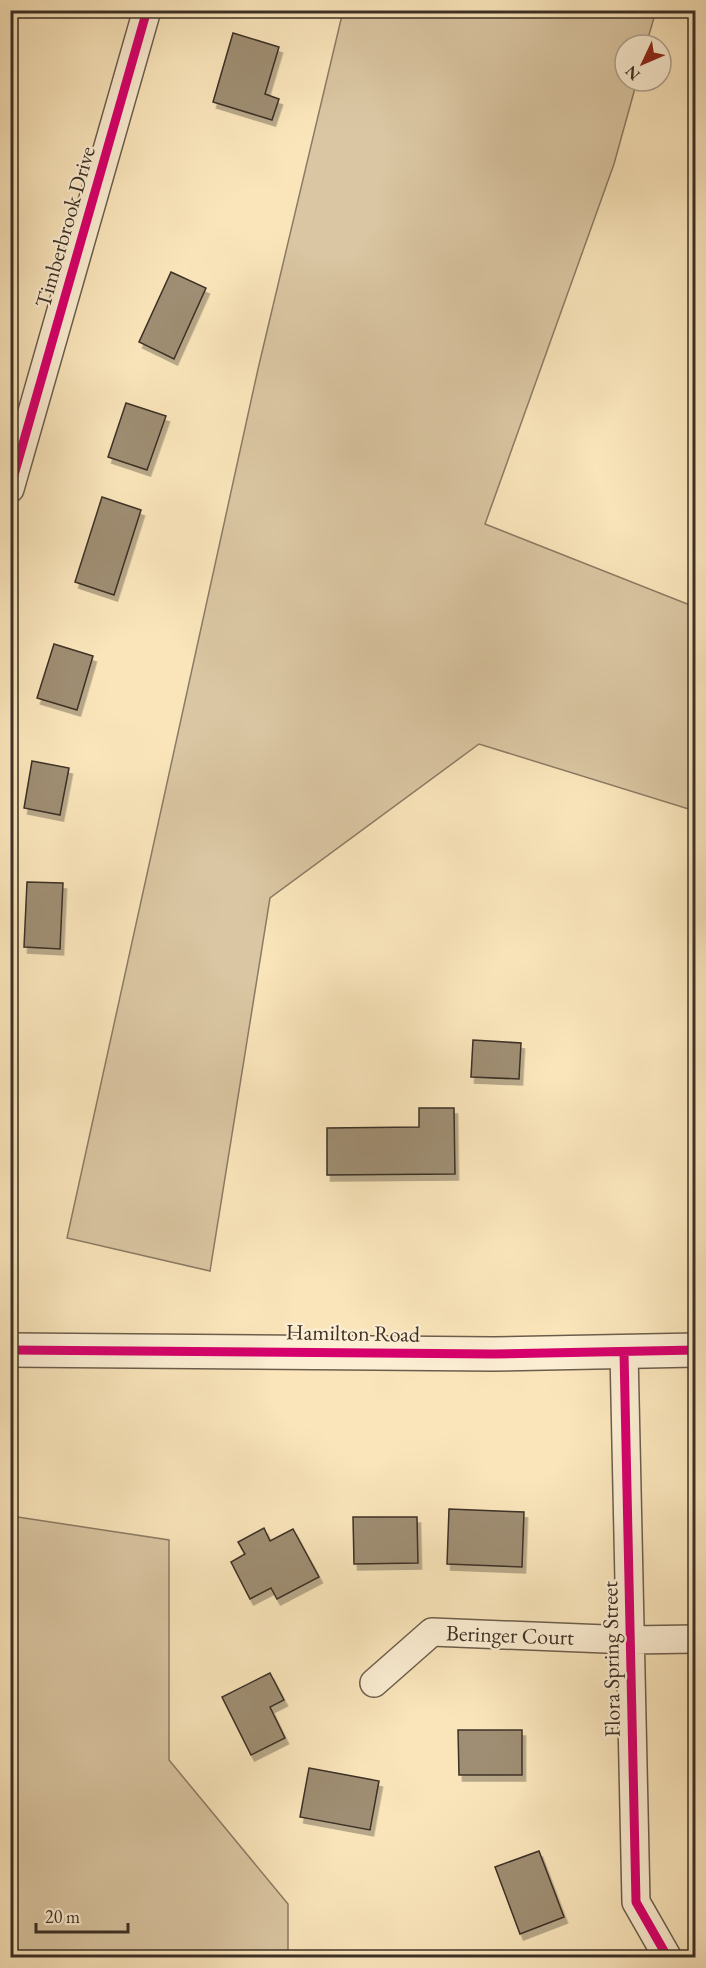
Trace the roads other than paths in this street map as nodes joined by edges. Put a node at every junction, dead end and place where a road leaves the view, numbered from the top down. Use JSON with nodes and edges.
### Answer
{"nodes":[{"id":1,"x":147,"y":10,"type":"edge"},
{"id":2,"x":10,"y":489,"type":"edge"},
{"id":3,"x":10,"y":1350,"type":"edge"},
{"id":4,"x":696,"y":1350,"type":"edge"},
{"id":5,"x":624,"y":1352,"type":"junction"},
{"id":6,"x":630,"y":1640,"type":"junction"},
{"id":7,"x":696,"y":1640,"type":"edge"},
{"id":8,"x":374,"y":1683,"type":"dead end"},
{"id":9,"x":668,"y":1958,"type":"edge"}],
"edges":[{"from":1,"to":2,"type":"street","name":"Timberbrook Drive"},
{"from":3,"to":5,"type":"street","name":"Hamilton Road"},
{"from":4,"to":5,"type":"street","name":"Hamilton Road"},
{"from":5,"to":6,"type":"street","name":"Flora Spring Street"},
{"from":6,"to":7,"type":"street","name":"Beringer Court"},
{"from":6,"to":8,"type":"street","name":"Beringer Court"},
{"from":6,"to":9,"type":"street","name":"Flora Spring Street"}]}
